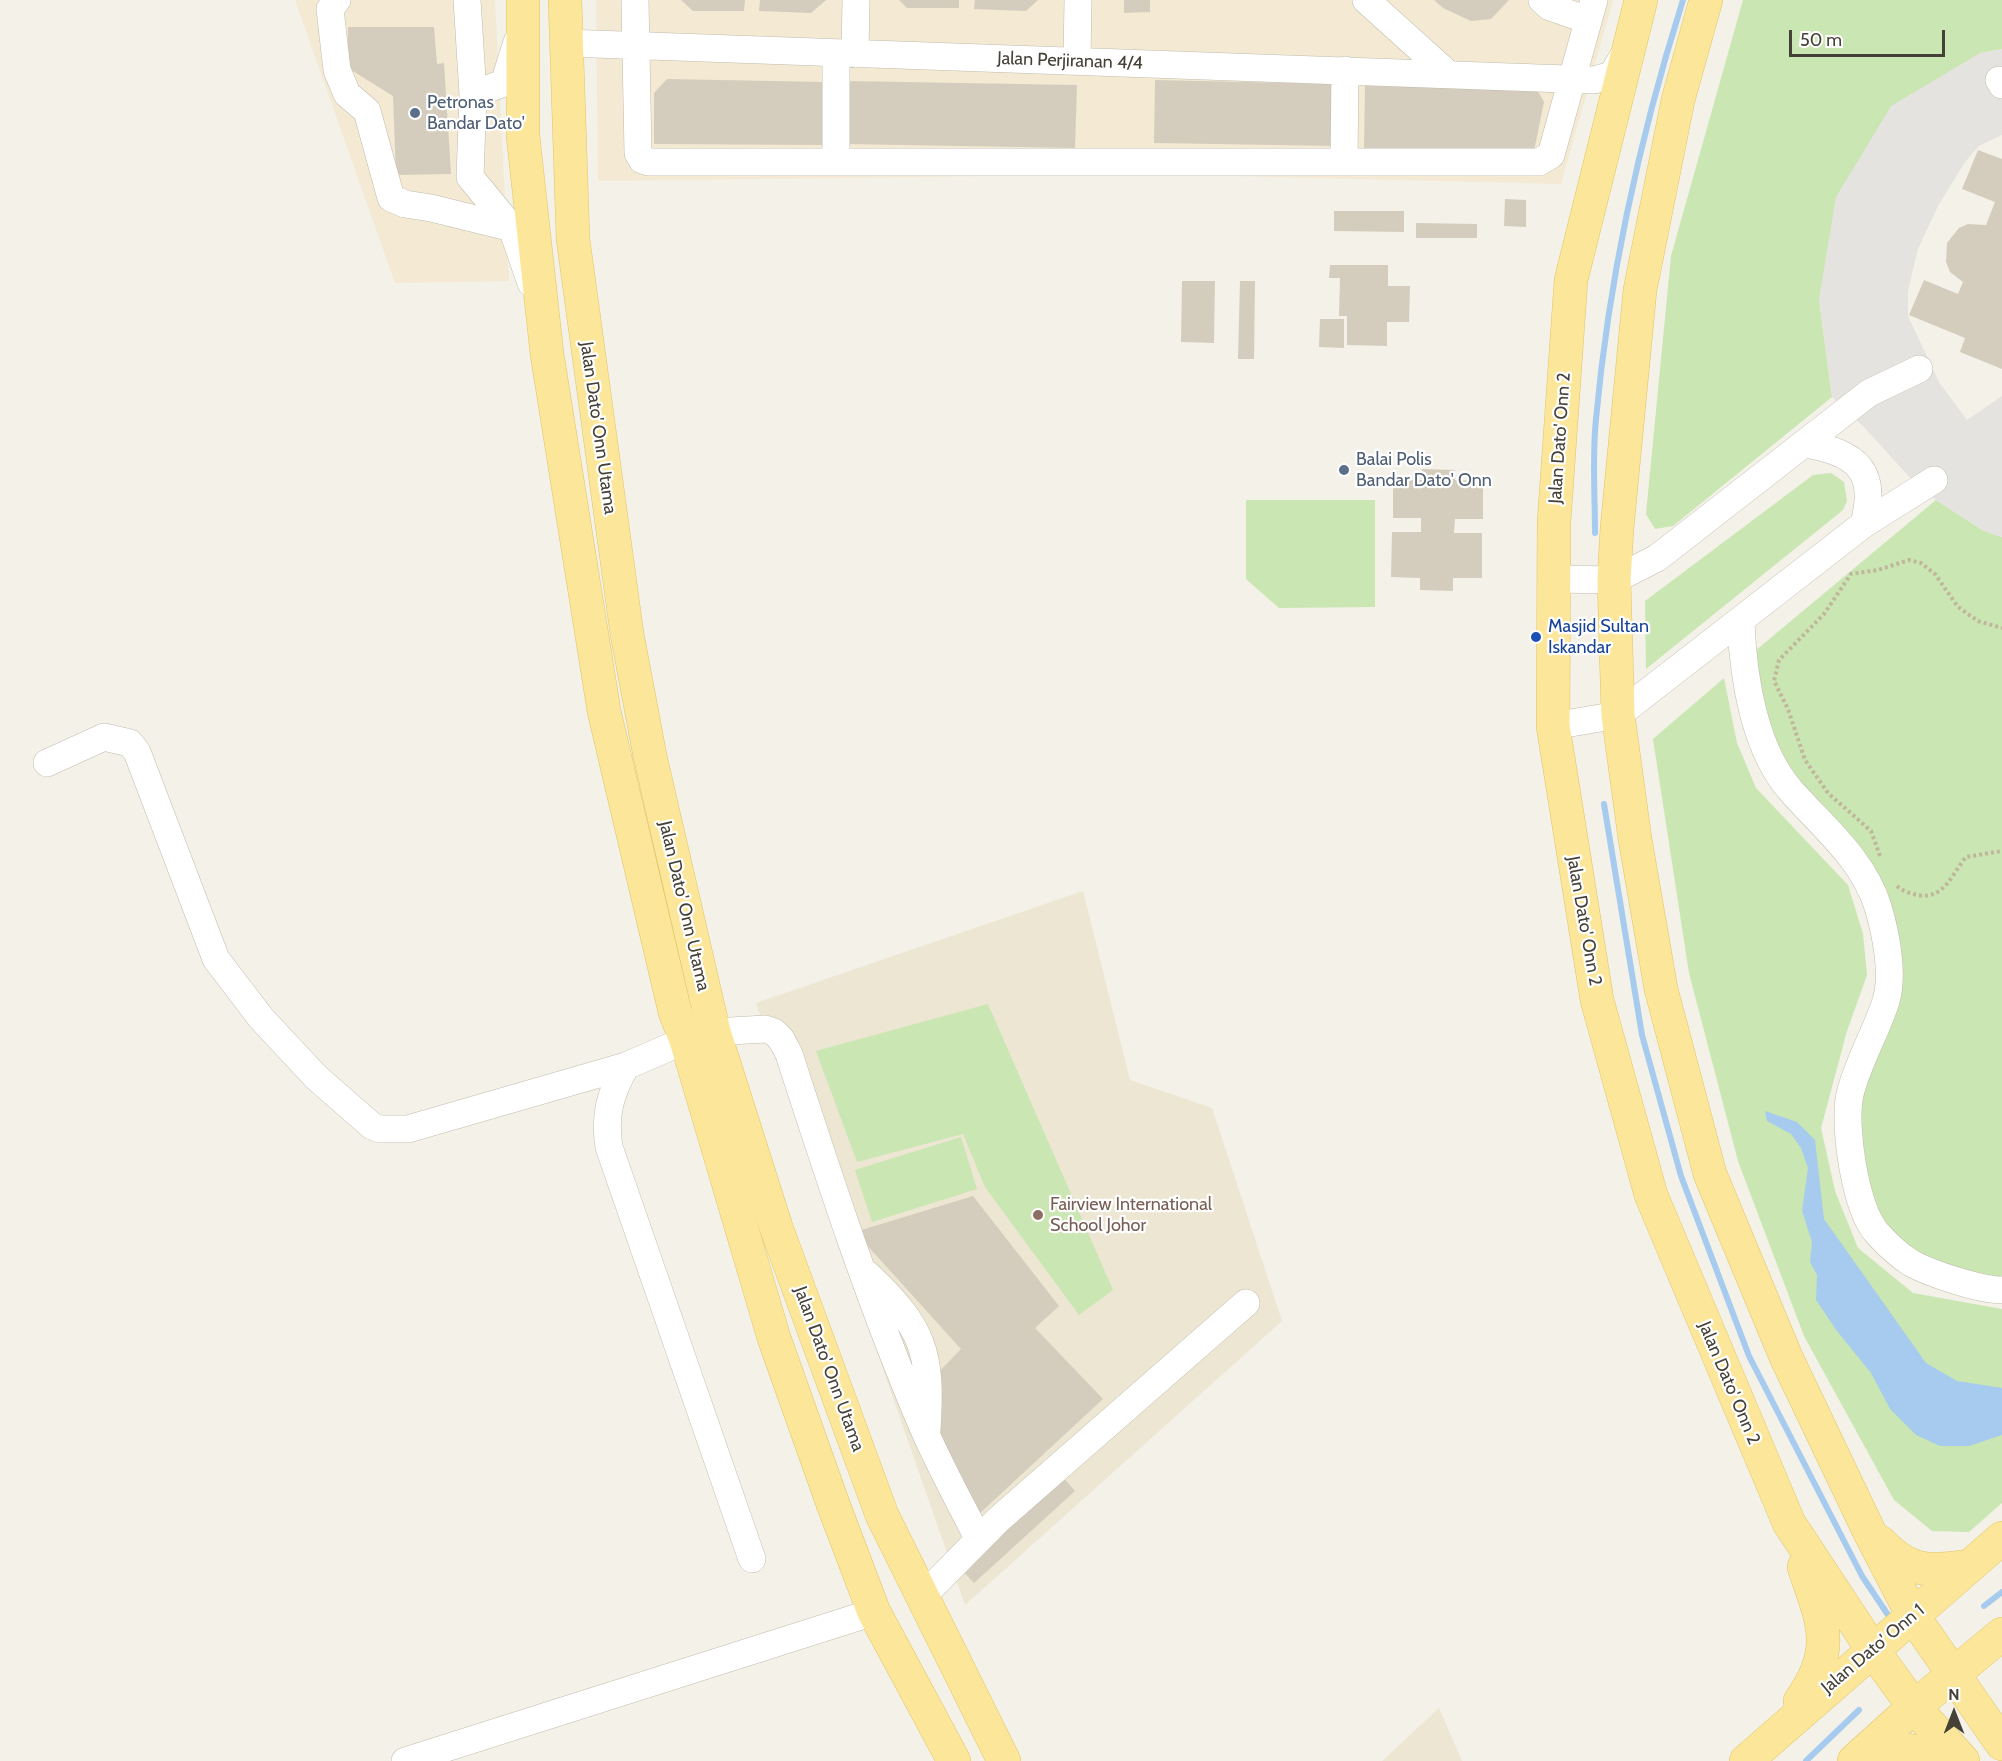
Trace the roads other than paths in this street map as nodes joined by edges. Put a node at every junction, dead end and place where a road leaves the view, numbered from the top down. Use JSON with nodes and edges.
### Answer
{"nodes":[{"id":1,"x":337,"y":0,"type":"edge"},
{"id":2,"x":467,"y":0,"type":"edge"},
{"id":3,"x":565,"y":0,"type":"edge"},
{"id":4,"x":635,"y":0,"type":"edge"},
{"id":5,"x":856,"y":0,"type":"edge"},
{"id":6,"x":1078,"y":0,"type":"edge"},
{"id":7,"x":1366,"y":0,"type":"edge"},
{"id":8,"x":1542,"y":0,"type":"edge"},
{"id":9,"x":1641,"y":0,"type":"edge"},
{"id":10,"x":1706,"y":0,"type":"edge"},
{"id":11,"x":1591,"y":10,"type":"edge"},
{"id":12,"x":522,"y":15,"type":"edge"},
{"id":13,"x":566,"y":43,"type":"junction"},
{"id":14,"x":636,"y":47,"type":"junction"},
{"id":15,"x":1627,"y":49,"type":"junction"},
{"id":16,"x":846,"y":54,"type":"junction"},
{"id":17,"x":1077,"y":62,"type":"junction"},
{"id":18,"x":1345,"y":70,"type":"junction"},
{"id":19,"x":1448,"y":74,"type":"junction"},
{"id":20,"x":1573,"y":78,"type":"junction"},
{"id":21,"x":473,"y":94,"type":"junction"},
{"id":22,"x":1611,"y":123,"type":"junction"},
{"id":23,"x":836,"y":162,"type":"junction"},
{"id":24,"x":1344,"y":162,"type":"junction"},
{"id":25,"x":512,"y":228,"type":"junction"},
{"id":26,"x":542,"y":315,"type":"junction"},
{"id":27,"x":1919,"y":369,"type":"dead end"},
{"id":28,"x":1806,"y":444,"type":"junction"},
{"id":29,"x":1934,"y":480,"type":"dead end"},
{"id":30,"x":1864,"y":525,"type":"junction"},
{"id":31,"x":1555,"y":579,"type":"junction"},
{"id":32,"x":1614,"y":580,"type":"junction"},
{"id":33,"x":1741,"y":622,"type":"junction"},
{"id":34,"x":1618,"y":715,"type":"junction"},
{"id":35,"x":1553,"y":726,"type":"junction"},
{"id":36,"x":46,"y":763,"type":"dead end"},
{"id":37,"x":700,"y":1036,"type":"junction"},
{"id":38,"x":626,"y":1066,"type":"junction"},
{"id":39,"x":2002,"y":1290,"type":"edge"},
{"id":40,"x":1245,"y":1303,"type":"dead end"},
{"id":41,"x":882,"y":1515,"type":"junction"},
{"id":42,"x":1789,"y":1523,"type":"junction"},
{"id":43,"x":845,"y":1531,"type":"junction"},
{"id":44,"x":1870,"y":1533,"type":"junction"},
{"id":45,"x":978,"y":1538,"type":"junction"},
{"id":46,"x":2002,"y":1538,"type":"edge"},
{"id":47,"x":752,"y":1559,"type":"dead end"},
{"id":48,"x":1969,"y":1566,"type":"junction"},
{"id":49,"x":922,"y":1597,"type":"junction"},
{"id":50,"x":874,"y":1612,"type":"junction"},
{"id":51,"x":1913,"y":1616,"type":"junction"},
{"id":52,"x":2002,"y":1634,"type":"edge"},
{"id":53,"x":1872,"y":1649,"type":"junction"},
{"id":54,"x":1953,"y":1676,"type":"junction"},
{"id":55,"x":2002,"y":1704,"type":"edge"},
{"id":56,"x":1914,"y":1707,"type":"junction"},
{"id":57,"x":1782,"y":1728,"type":"junction"},
{"id":58,"x":2000,"y":1741,"type":"edge"},
{"id":59,"x":405,"y":1761,"type":"edge"},
{"id":60,"x":954,"y":1761,"type":"edge"},
{"id":61,"x":1005,"y":1761,"type":"edge"},
{"id":62,"x":1746,"y":1761,"type":"edge"},
{"id":63,"x":1854,"y":1761,"type":"edge"},
{"id":64,"x":1878,"y":1761,"type":"edge"},
{"id":65,"x":1942,"y":1761,"type":"edge"},
{"id":66,"x":1963,"y":1761,"type":"edge"}],
"edges":[{"from":1,"to":25,"type":"street"},
{"from":2,"to":21,"type":"street"},
{"from":3,"to":13,"type":"main road","name":"Jalan Dato' Onn Utama"},
{"from":4,"to":14,"type":"street"},
{"from":5,"to":16,"type":"street"},
{"from":6,"to":17,"type":"street"},
{"from":7,"to":19,"type":"street"},
{"from":8,"to":11,"type":"street"},
{"from":9,"to":15,"type":"main road","name":"Jalan Dato' Onn 2"},
{"from":10,"to":32,"type":"main road"},
{"from":11,"to":20,"type":"street"},
{"from":12,"to":21,"type":"street"},
{"from":12,"to":26,"type":"main road","name":"Jalan Dato' Onn Utama"},
{"from":13,"to":14,"type":"street","name":"Jalan Perjiranan 4/4"},
{"from":13,"to":37,"type":"main road","name":"Jalan Dato' Onn Utama"},
{"from":14,"to":16,"type":"street","name":"Jalan Perjiranan 4/4"},
{"from":14,"to":23,"type":"street"},
{"from":15,"to":20,"type":"street","name":"Jalan Perjiranan 4/4"},
{"from":15,"to":22,"type":"main road","name":"Jalan Dato' Onn 2"},
{"from":16,"to":17,"type":"street","name":"Jalan Perjiranan 4/4"},
{"from":16,"to":23,"type":"street"},
{"from":17,"to":18,"type":"street","name":"Jalan Perjiranan 4/4"},
{"from":18,"to":19,"type":"street","name":"Jalan Perjiranan 4/4"},
{"from":18,"to":24,"type":"street"},
{"from":19,"to":20,"type":"street","name":"Jalan Perjiranan 4/4"},
{"from":20,"to":22,"type":"street"},
{"from":20,"to":24,"type":"street"},
{"from":21,"to":25,"type":"street"},
{"from":22,"to":31,"type":"main road","name":"Jalan Dato' Onn 2"},
{"from":23,"to":24,"type":"street"},
{"from":25,"to":26,"type":"street"},
{"from":26,"to":37,"type":"main road","name":"Jalan Dato' Onn Utama"},
{"from":27,"to":28,"type":"street"},
{"from":28,"to":30,"type":"street"},
{"from":28,"to":32,"type":"street"},
{"from":29,"to":30,"type":"street"},
{"from":30,"to":33,"type":"street"},
{"from":31,"to":32,"type":"street"},
{"from":31,"to":35,"type":"main road","name":"Jalan Dato' Onn 2"},
{"from":32,"to":34,"type":"main road"},
{"from":33,"to":34,"type":"street"},
{"from":33,"to":39,"type":"street"},
{"from":34,"to":35,"type":"street"},
{"from":34,"to":44,"type":"main road"},
{"from":35,"to":42,"type":"main road","name":"Jalan Dato' Onn 2"},
{"from":36,"to":38,"type":"street"},
{"from":37,"to":38,"type":"street"},
{"from":37,"to":41,"type":"main road","name":"Jalan Dato' Onn Utama"},
{"from":37,"to":43,"type":"main road","name":"Jalan Dato' Onn Utama"},
{"from":37,"to":45,"type":"street"},
{"from":38,"to":47,"type":"street"},
{"from":40,"to":45,"type":"street"},
{"from":41,"to":43,"type":"main road"},
{"from":41,"to":49,"type":"main road","name":"Jalan Dato' Onn Utama"},
{"from":42,"to":53,"type":"main road","name":"Jalan Dato' Onn 2"},
{"from":42,"to":57,"type":"main road"},
{"from":43,"to":50,"type":"main road","name":"Jalan Dato' Onn Utama"},
{"from":44,"to":48,"type":"main road"},
{"from":44,"to":51,"type":"main road"},
{"from":45,"to":49,"type":"street"},
{"from":46,"to":48,"type":"main road","name":"Jalan Dato' Onn 1"},
{"from":48,"to":51,"type":"main road","name":"Jalan Dato' Onn 1"},
{"from":49,"to":61,"type":"main road","name":"Jalan Dato' Onn Utama"},
{"from":50,"to":59,"type":"street"},
{"from":50,"to":60,"type":"main road","name":"Jalan Dato' Onn Utama"},
{"from":51,"to":53,"type":"main road","name":"Jalan Dato' Onn 1"},
{"from":51,"to":54,"type":"main road"},
{"from":52,"to":54,"type":"main road"},
{"from":53,"to":56,"type":"main road","name":"Jalan Dato' Onn 2"},
{"from":53,"to":57,"type":"main road","name":"Jalan Dato' Onn 1"},
{"from":54,"to":56,"type":"main road"},
{"from":54,"to":58,"type":"main road"},
{"from":55,"to":58,"type":"main road"},
{"from":56,"to":63,"type":"main road"},
{"from":56,"to":66,"type":"main road","name":"Jalan Dato' Onn 2"},
{"from":57,"to":62,"type":"main road","name":"Jalan Dato' Onn 1"},
{"from":64,"to":65,"type":"main road"}]}
